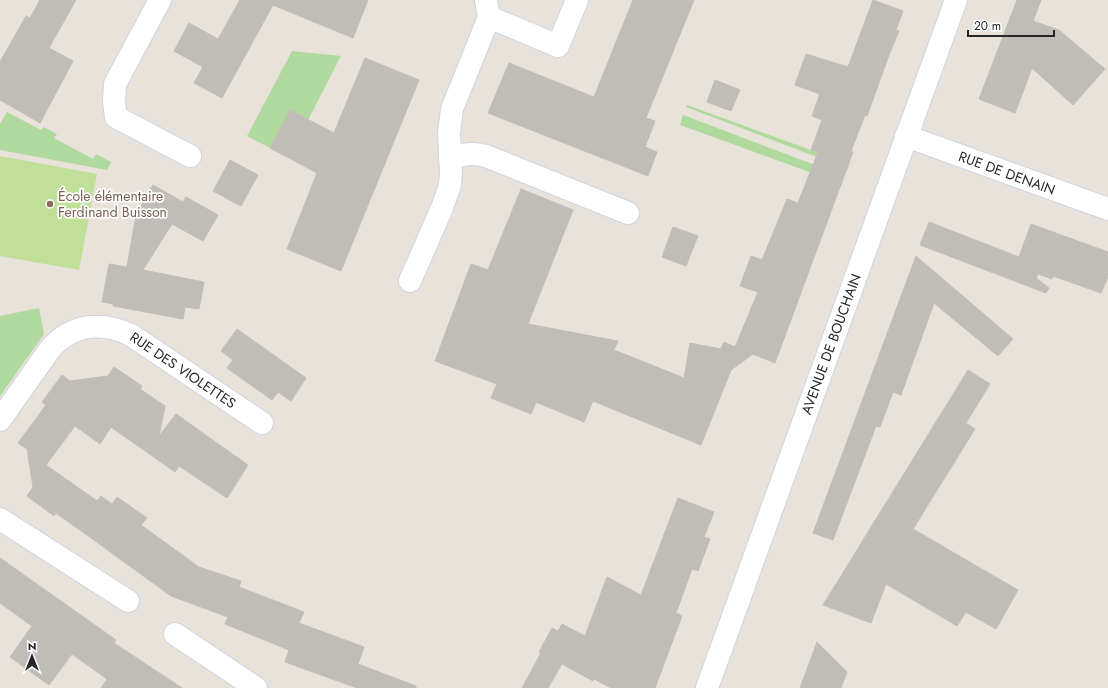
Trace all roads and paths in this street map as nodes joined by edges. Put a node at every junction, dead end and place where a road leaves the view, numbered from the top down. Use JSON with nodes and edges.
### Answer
{"nodes":[{"id":1,"x":160,"y":0,"type":"edge"},
{"id":2,"x":577,"y":0,"type":"edge"},
{"id":3,"x":956,"y":0,"type":"edge"},
{"id":4,"x":487,"y":8,"type":"edge"},
{"id":5,"x":906,"y":136,"type":"junction"},
{"id":6,"x":190,"y":156,"type":"dead end"},
{"id":7,"x":450,"y":159,"type":"junction"},
{"id":8,"x":1108,"y":209,"type":"edge"},
{"id":9,"x":628,"y":213,"type":"dead end"},
{"id":10,"x":410,"y":281,"type":"dead end"},
{"id":11,"x":0,"y":420,"type":"edge"},
{"id":12,"x":262,"y":424,"type":"dead end"},
{"id":13,"x":0,"y":520,"type":"edge"},
{"id":14,"x":128,"y":602,"type":"dead end"},
{"id":15,"x":175,"y":634,"type":"dead end"},
{"id":16,"x":256,"y":688,"type":"edge"},
{"id":17,"x":707,"y":688,"type":"edge"}],
"edges":[{"from":1,"to":6,"type":"street"},
{"from":2,"to":4,"type":"street"},
{"from":3,"to":5,"type":"street","name":"AVENUE DE BOUCHAIN"},
{"from":4,"to":7,"type":"street"},
{"from":5,"to":8,"type":"street","name":"RUE DE DENAIN"},
{"from":5,"to":17,"type":"street","name":"AVENUE DE BOUCHAIN"},
{"from":7,"to":9,"type":"street"},
{"from":7,"to":10,"type":"street"},
{"from":11,"to":12,"type":"street","name":"RUE DES VIOLETTES"},
{"from":13,"to":14,"type":"street"},
{"from":15,"to":16,"type":"street"}]}
